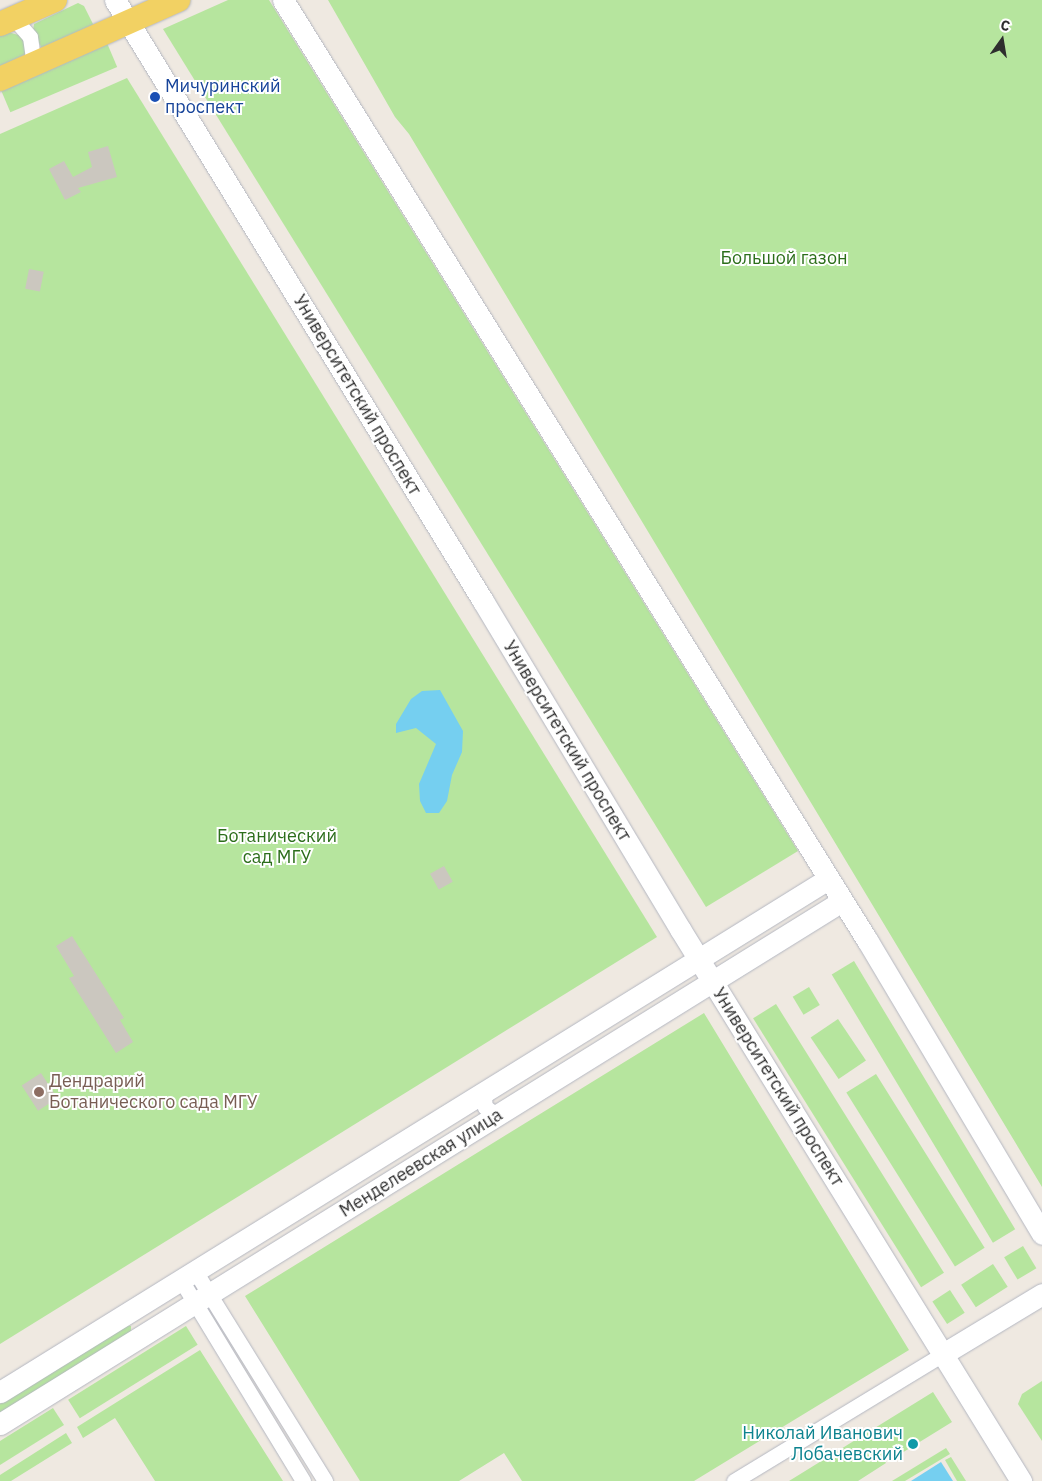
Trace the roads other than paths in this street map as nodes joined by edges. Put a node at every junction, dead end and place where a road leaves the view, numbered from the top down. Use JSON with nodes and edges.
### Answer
{"nodes":[{"id":1,"x":55,"y":0,"type":"edge"},
{"id":2,"x":115,"y":0,"type":"edge"},
{"id":3,"x":178,"y":0,"type":"edge"},
{"id":4,"x":283,"y":0,"type":"edge"},
{"id":5,"x":5,"y":22,"type":"edge"},
{"id":6,"x":130,"y":22,"type":"junction"},
{"id":7,"x":28,"y":68,"type":"junction"},
{"id":8,"x":0,"y":79,"type":"edge"},
{"id":9,"x":828,"y":879,"type":"junction"},
{"id":10,"x":842,"y":901,"type":"junction"},
{"id":11,"x":699,"y":960,"type":"junction"},
{"id":12,"x":713,"y":982,"type":"junction"},
{"id":13,"x":489,"y":1089,"type":"junction"},
{"id":14,"x":503,"y":1112,"type":"junction"},
{"id":15,"x":1042,"y":1234,"type":"edge"},
{"id":16,"x":188,"y":1276,"type":"junction"},
{"id":17,"x":1042,"y":1294,"type":"edge"},
{"id":18,"x":202,"y":1298,"type":"junction"},
{"id":19,"x":118,"y":1319,"type":"junction"},
{"id":20,"x":132,"y":1342,"type":"junction"},
{"id":21,"x":943,"y":1354,"type":"junction"},
{"id":22,"x":0,"y":1392,"type":"edge"},
{"id":23,"x":0,"y":1424,"type":"edge"},
{"id":24,"x":303,"y":1481,"type":"edge"},
{"id":25,"x":326,"y":1481,"type":"edge"},
{"id":26,"x":734,"y":1481,"type":"edge"},
{"id":27,"x":1021,"y":1481,"type":"edge"}],
"edges":[{"from":1,"to":5,"type":"main road"},
{"from":2,"to":6,"type":"main road","name":"Университетский проспект"},
{"from":3,"to":6,"type":"main road"},
{"from":4,"to":9,"type":"main road"},
{"from":5,"to":7,"type":"street"},
{"from":6,"to":7,"type":"main road"},
{"from":6,"to":11,"type":"main road","name":"Университетский проспект"},
{"from":7,"to":8,"type":"main road"},
{"from":9,"to":10,"type":"main road"},
{"from":9,"to":11,"type":"main road","name":"Менделеевская улица"},
{"from":10,"to":12,"type":"main road","name":"Менделеевская улица"},
{"from":10,"to":15,"type":"main road"},
{"from":11,"to":12,"type":"main road","name":"Университетский проспект"},
{"from":11,"to":13,"type":"main road","name":"Менделеевская улица"},
{"from":12,"to":14,"type":"main road","name":"Менделеевская улица"},
{"from":12,"to":21,"type":"main road","name":"Университетский проспект"},
{"from":13,"to":14,"type":"street"},
{"from":13,"to":16,"type":"main road","name":"Менделеевская улица"},
{"from":14,"to":18,"type":"main road","name":"Менделеевская улица"},
{"from":16,"to":18,"type":"street"},
{"from":16,"to":19,"type":"main road","name":"Менделеевская улица"},
{"from":17,"to":21,"type":"main road"},
{"from":18,"to":20,"type":"main road","name":"Менделеевская улица"},
{"from":18,"to":24,"type":"street"},
{"from":18,"to":25,"type":"street"},
{"from":19,"to":20,"type":"street"},
{"from":19,"to":22,"type":"main road","name":"Менделеевская улица"},
{"from":20,"to":23,"type":"main road","name":"Менделеевская улица"},
{"from":21,"to":26,"type":"street"},
{"from":21,"to":27,"type":"main road","name":"Университетский проспект"}]}
